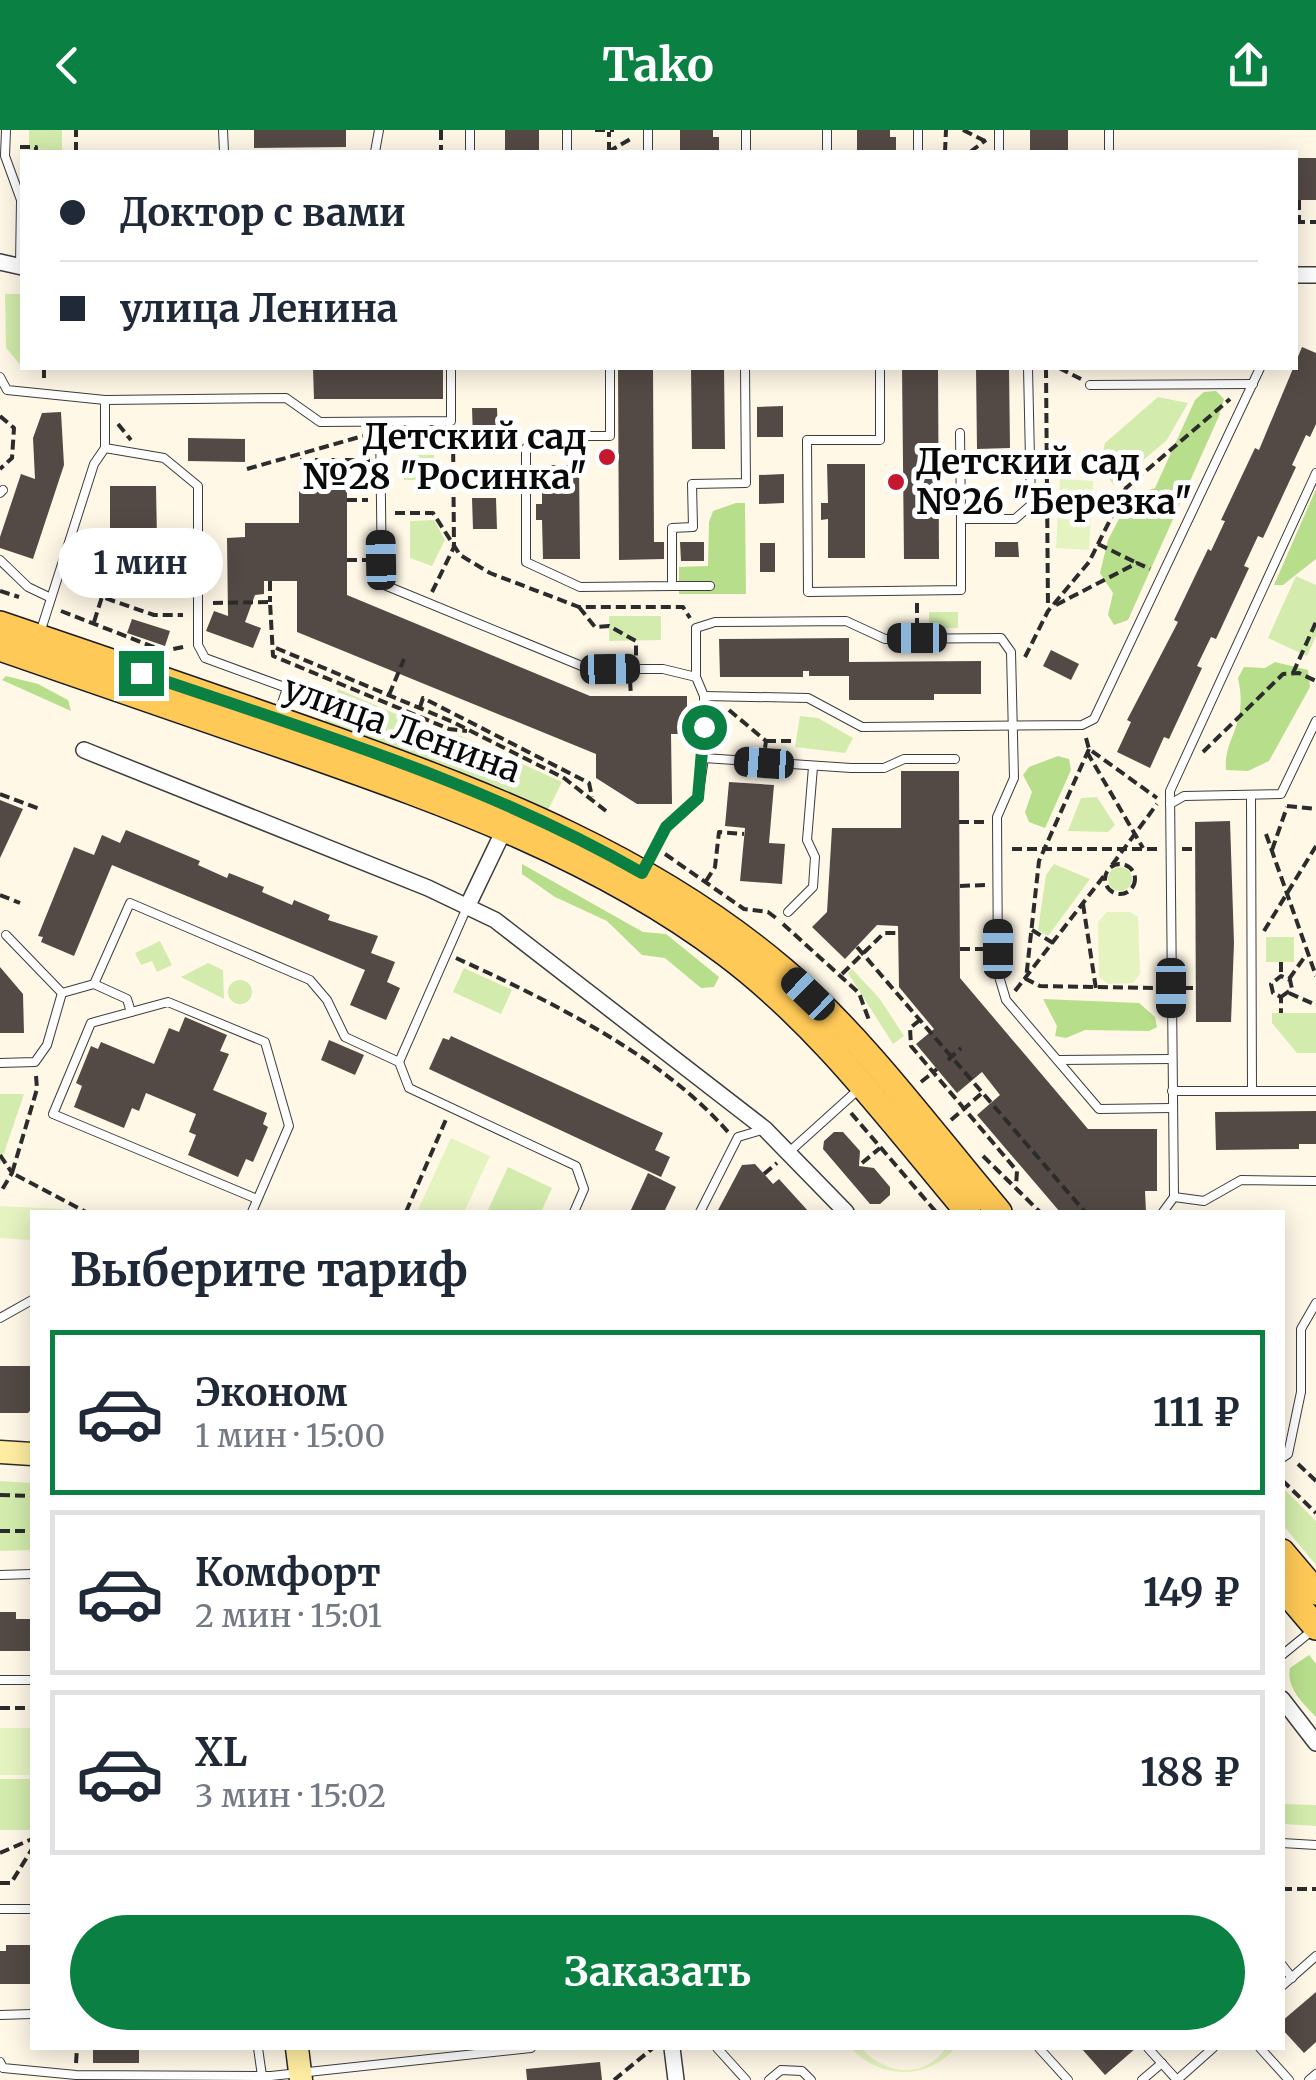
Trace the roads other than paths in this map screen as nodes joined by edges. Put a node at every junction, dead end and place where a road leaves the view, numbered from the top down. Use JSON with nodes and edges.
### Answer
{"nodes":[{"id":1,"x":6,"y":130,"type":"edge"},
{"id":2,"x":20,"y":193,"type":"edge"},
{"id":3,"x":451,"y":370,"type":"edge"},
{"id":4,"x":610,"y":370,"type":"edge"},
{"id":5,"x":746,"y":370,"type":"edge"},
{"id":6,"x":880,"y":370,"type":"edge"},
{"id":7,"x":1028,"y":370,"type":"edge"},
{"id":8,"x":1259,"y":370,"type":"edge"},
{"id":9,"x":0,"y":377,"type":"edge"},
{"id":10,"x":1090,"y":384,"type":"road end"},
{"id":11,"x":1253,"y":384,"type":"junction"},
{"id":12,"x":4,"y":390,"type":"edge"},
{"id":13,"x":105,"y":404,"type":"junction"},
{"id":14,"x":380,"y":426,"type":"junction"},
{"id":15,"x":960,"y":433,"type":"dead end"},
{"id":16,"x":105,"y":448,"type":"junction"},
{"id":17,"x":1316,"y":473,"type":"edge"},
{"id":18,"x":960,"y":520,"type":"junction"},
{"id":19,"x":0,"y":560,"type":"edge"},
{"id":20,"x":672,"y":586,"type":"junction"},
{"id":21,"x":710,"y":586,"type":"dead end"},
{"id":22,"x":50,"y":602,"type":"junction"},
{"id":23,"x":0,"y":624,"type":"edge"},
{"id":24,"x":38,"y":638,"type":"junction"},
{"id":25,"x":0,"y":648,"type":"edge"},
{"id":26,"x":696,"y":677,"type":"junction"},
{"id":27,"x":709,"y":696,"type":"junction"},
{"id":28,"x":276,"y":719,"type":"junction"},
{"id":29,"x":1316,"y":721,"type":"edge"},
{"id":30,"x":1014,"y":726,"type":"junction"},
{"id":31,"x":84,"y":750,"type":"dead end"},
{"id":32,"x":704,"y":758,"type":"junction"},
{"id":33,"x":955,"y":759,"type":"dead end"},
{"id":34,"x":813,"y":767,"type":"junction"},
{"id":35,"x":1251,"y":796,"type":"junction"},
{"id":36,"x":1170,"y":804,"type":"junction"},
{"id":37,"x":505,"y":828,"type":"junction"},
{"id":38,"x":642,"y":873,"type":"junction"},
{"id":39,"x":468,"y":905,"type":"junction"},
{"id":40,"x":788,"y":912,"type":"dead end"},
{"id":41,"x":6,"y":935,"type":"dead end"},
{"id":42,"x":94,"y":984,"type":"junction"},
{"id":43,"x":62,"y":993,"type":"junction"},
{"id":44,"x":131,"y":1012,"type":"junction"},
{"id":45,"x":1172,"y":1059,"type":"junction"},
{"id":46,"x":1058,"y":1060,"type":"junction"},
{"id":47,"x":0,"y":1062,"type":"edge"},
{"id":48,"x":399,"y":1062,"type":"junction"},
{"id":49,"x":1172,"y":1091,"type":"junction"},
{"id":50,"x":1252,"y":1091,"type":"junction"},
{"id":51,"x":1316,"y":1091,"type":"edge"},
{"id":52,"x":852,"y":1094,"type":"junction"},
{"id":53,"x":1172,"y":1108,"type":"junction"},
{"id":54,"x":766,"y":1129,"type":"junction"},
{"id":55,"x":788,"y":1153,"type":"junction"},
{"id":56,"x":1316,"y":1181,"type":"edge"},
{"id":57,"x":1174,"y":1198,"type":"junction"},
{"id":58,"x":256,"y":1199,"type":"junction"},
{"id":59,"x":253,"y":1210,"type":"edge"},
{"id":60,"x":575,"y":1210,"type":"edge"},
{"id":61,"x":701,"y":1210,"type":"edge"},
{"id":62,"x":844,"y":1210,"type":"edge"},
{"id":63,"x":966,"y":1210,"type":"edge"},
{"id":64,"x":997,"y":1210,"type":"edge"},
{"id":65,"x":1165,"y":1210,"type":"edge"},
{"id":66,"x":30,"y":1301,"type":"edge"},
{"id":67,"x":1316,"y":1304,"type":"edge"},
{"id":68,"x":0,"y":1318,"type":"edge"},
{"id":69,"x":0,"y":1452,"type":"edge"},
{"id":70,"x":30,"y":1454,"type":"edge"},
{"id":71,"x":1285,"y":1456,"type":"edge"},
{"id":72,"x":1285,"y":1556,"type":"edge"},
{"id":73,"x":30,"y":1574,"type":"edge"},
{"id":74,"x":0,"y":1575,"type":"edge"},
{"id":75,"x":1285,"y":1591,"type":"edge"},
{"id":76,"x":1316,"y":1592,"type":"edge"},
{"id":77,"x":1316,"y":1627,"type":"edge"},
{"id":78,"x":1285,"y":1652,"type":"edge"},
{"id":79,"x":0,"y":1680,"type":"edge"},
{"id":80,"x":30,"y":1680,"type":"edge"},
{"id":81,"x":1285,"y":1702,"type":"edge"},
{"id":82,"x":1316,"y":1743,"type":"edge"},
{"id":83,"x":1285,"y":1843,"type":"edge"},
{"id":84,"x":1316,"y":1845,"type":"edge"},
{"id":85,"x":0,"y":1909,"type":"edge"},
{"id":86,"x":30,"y":1909,"type":"edge"},
{"id":87,"x":1316,"y":1956,"type":"edge"},
{"id":88,"x":1285,"y":1970,"type":"edge"},
{"id":89,"x":1292,"y":1978,"type":"junction"},
{"id":90,"x":1285,"y":1984,"type":"edge"},
{"id":91,"x":30,"y":2014,"type":"edge"},
{"id":92,"x":0,"y":2015,"type":"edge"},
{"id":93,"x":258,"y":2050,"type":"edge"},
{"id":94,"x":298,"y":2050,"type":"edge"},
{"id":95,"x":514,"y":2050,"type":"edge"},
{"id":96,"x":672,"y":2050,"type":"edge"},
{"id":97,"x":718,"y":2050,"type":"edge"},
{"id":98,"x":1041,"y":2050,"type":"edge"},
{"id":99,"x":1150,"y":2050,"type":"edge"},
{"id":100,"x":1212,"y":2050,"type":"edge"},
{"id":101,"x":1262,"y":2050,"type":"edge"},
{"id":102,"x":0,"y":2062,"type":"edge"},
{"id":103,"x":1162,"y":2063,"type":"junction"},
{"id":104,"x":1316,"y":2074,"type":"edge"},
{"id":105,"x":262,"y":2076,"type":"junction"},
{"id":106,"x":301,"y":2076,"type":"edge"},
{"id":107,"x":76,"y":2077,"type":"edge"},
{"id":108,"x":676,"y":2080,"type":"edge"},
{"id":109,"x":746,"y":2080,"type":"edge"},
{"id":110,"x":769,"y":2080,"type":"edge"},
{"id":111,"x":811,"y":2080,"type":"edge"},
{"id":112,"x":1068,"y":2080,"type":"edge"},
{"id":113,"x":1142,"y":2080,"type":"edge"},
{"id":114,"x":1177,"y":2080,"type":"edge"},
{"id":115,"x":1289,"y":2080,"type":"edge"},
{"id":116,"x":1309,"y":2080,"type":"edge"}],
"edges":[{"from":1,"to":2,"type":"lane"},
{"from":3,"to":14,"type":"lane"},
{"from":4,"to":20,"type":"lane"},
{"from":5,"to":20,"type":"lane"},
{"from":6,"to":18,"type":"lane"},
{"from":7,"to":18,"type":"lane"},
{"from":8,"to":11,"type":"lane"},
{"from":9,"to":12,"type":"lane"},
{"from":10,"to":11,"type":"lane"},
{"from":11,"to":30,"type":"lane"},
{"from":12,"to":13,"type":"lane"},
{"from":13,"to":14,"type":"lane"},
{"from":13,"to":16,"type":"lane"},
{"from":14,"to":26,"type":"lane"},
{"from":15,"to":18,"type":"lane"},
{"from":16,"to":22,"type":"lane"},
{"from":16,"to":28,"type":"lane"},
{"from":17,"to":36,"type":"lane"},
{"from":19,"to":22,"type":"lane"},
{"from":20,"to":21,"type":"lane"},
{"from":22,"to":24,"type":"lane"},
{"from":23,"to":24,"type":"main road","name":"улица Ленина"},
{"from":24,"to":28,"type":"main road","name":"улица Ленина"},
{"from":25,"to":37,"type":"main road","name":"улица Ленина"},
{"from":26,"to":27,"type":"lane"},
{"from":26,"to":30,"type":"lane"},
{"from":27,"to":30,"type":"lane"},
{"from":27,"to":32,"type":"lane"},
{"from":28,"to":38,"type":"main road","name":"улица Ленина"},
{"from":29,"to":35,"type":"lane"},
{"from":30,"to":46,"type":"lane"},
{"from":31,"to":39,"type":"street"},
{"from":32,"to":34,"type":"lane"},
{"from":32,"to":38,"type":"lane"},
{"from":33,"to":34,"type":"lane"},
{"from":34,"to":40,"type":"lane"},
{"from":35,"to":36,"type":"lane"},
{"from":35,"to":50,"type":"lane"},
{"from":36,"to":45,"type":"lane"},
{"from":37,"to":39,"type":"street"},
{"from":37,"to":52,"type":"main road","name":"улица Ленина"},
{"from":38,"to":64,"type":"main road","name":"улица Ленина"},
{"from":39,"to":48,"type":"lane"},
{"from":39,"to":54,"type":"street"},
{"from":41,"to":43,"type":"lane"},
{"from":42,"to":43,"type":"lane"},
{"from":42,"to":44,"type":"lane"},
{"from":42,"to":48,"type":"lane"},
{"from":43,"to":47,"type":"lane"},
{"from":44,"to":58,"type":"lane"},
{"from":44,"to":58,"type":"lane"},
{"from":45,"to":46,"type":"lane"},
{"from":45,"to":49,"type":"lane"},
{"from":46,"to":53,"type":"lane"},
{"from":48,"to":60,"type":"lane"},
{"from":49,"to":50,"type":"lane"},
{"from":49,"to":53,"type":"lane"},
{"from":50,"to":51,"type":"lane"},
{"from":52,"to":55,"type":"lane"},
{"from":52,"to":63,"type":"main road","name":"улица Ленина"},
{"from":53,"to":57,"type":"lane"},
{"from":54,"to":55,"type":"street"},
{"from":54,"to":61,"type":"lane"},
{"from":55,"to":62,"type":"street"},
{"from":56,"to":57,"type":"lane"},
{"from":57,"to":65,"type":"lane"},
{"from":58,"to":59,"type":"lane"},
{"from":66,"to":68,"type":"lane"},
{"from":67,"to":71,"type":"lane"},
{"from":69,"to":70,"type":"street"},
{"from":72,"to":76,"type":"main road"},
{"from":73,"to":74,"type":"lane"},
{"from":75,"to":77,"type":"main road"},
{"from":77,"to":78,"type":"lane"},
{"from":79,"to":80,"type":"lane"},
{"from":81,"to":82,"type":"street"},
{"from":83,"to":84,"type":"lane"},
{"from":85,"to":86,"type":"lane"},
{"from":87,"to":89,"type":"lane"},
{"from":88,"to":89,"type":"lane"},
{"from":89,"to":90,"type":"lane"},
{"from":91,"to":92,"type":"lane"},
{"from":93,"to":105,"type":"lane"},
{"from":94,"to":106,"type":"street"},
{"from":95,"to":106,"type":"lane"},
{"from":96,"to":108,"type":"street"},
{"from":97,"to":109,"type":"lane"},
{"from":98,"to":112,"type":"lane"},
{"from":99,"to":103,"type":"lane"},
{"from":100,"to":114,"type":"lane"},
{"from":101,"to":115,"type":"lane"},
{"from":102,"to":107,"type":"lane"},
{"from":103,"to":113,"type":"lane"},
{"from":103,"to":114,"type":"lane"},
{"from":104,"to":116,"type":"lane"},
{"from":105,"to":106,"type":"lane"},
{"from":105,"to":107,"type":"lane"},
{"from":110,"to":111,"type":"lane"}]}
